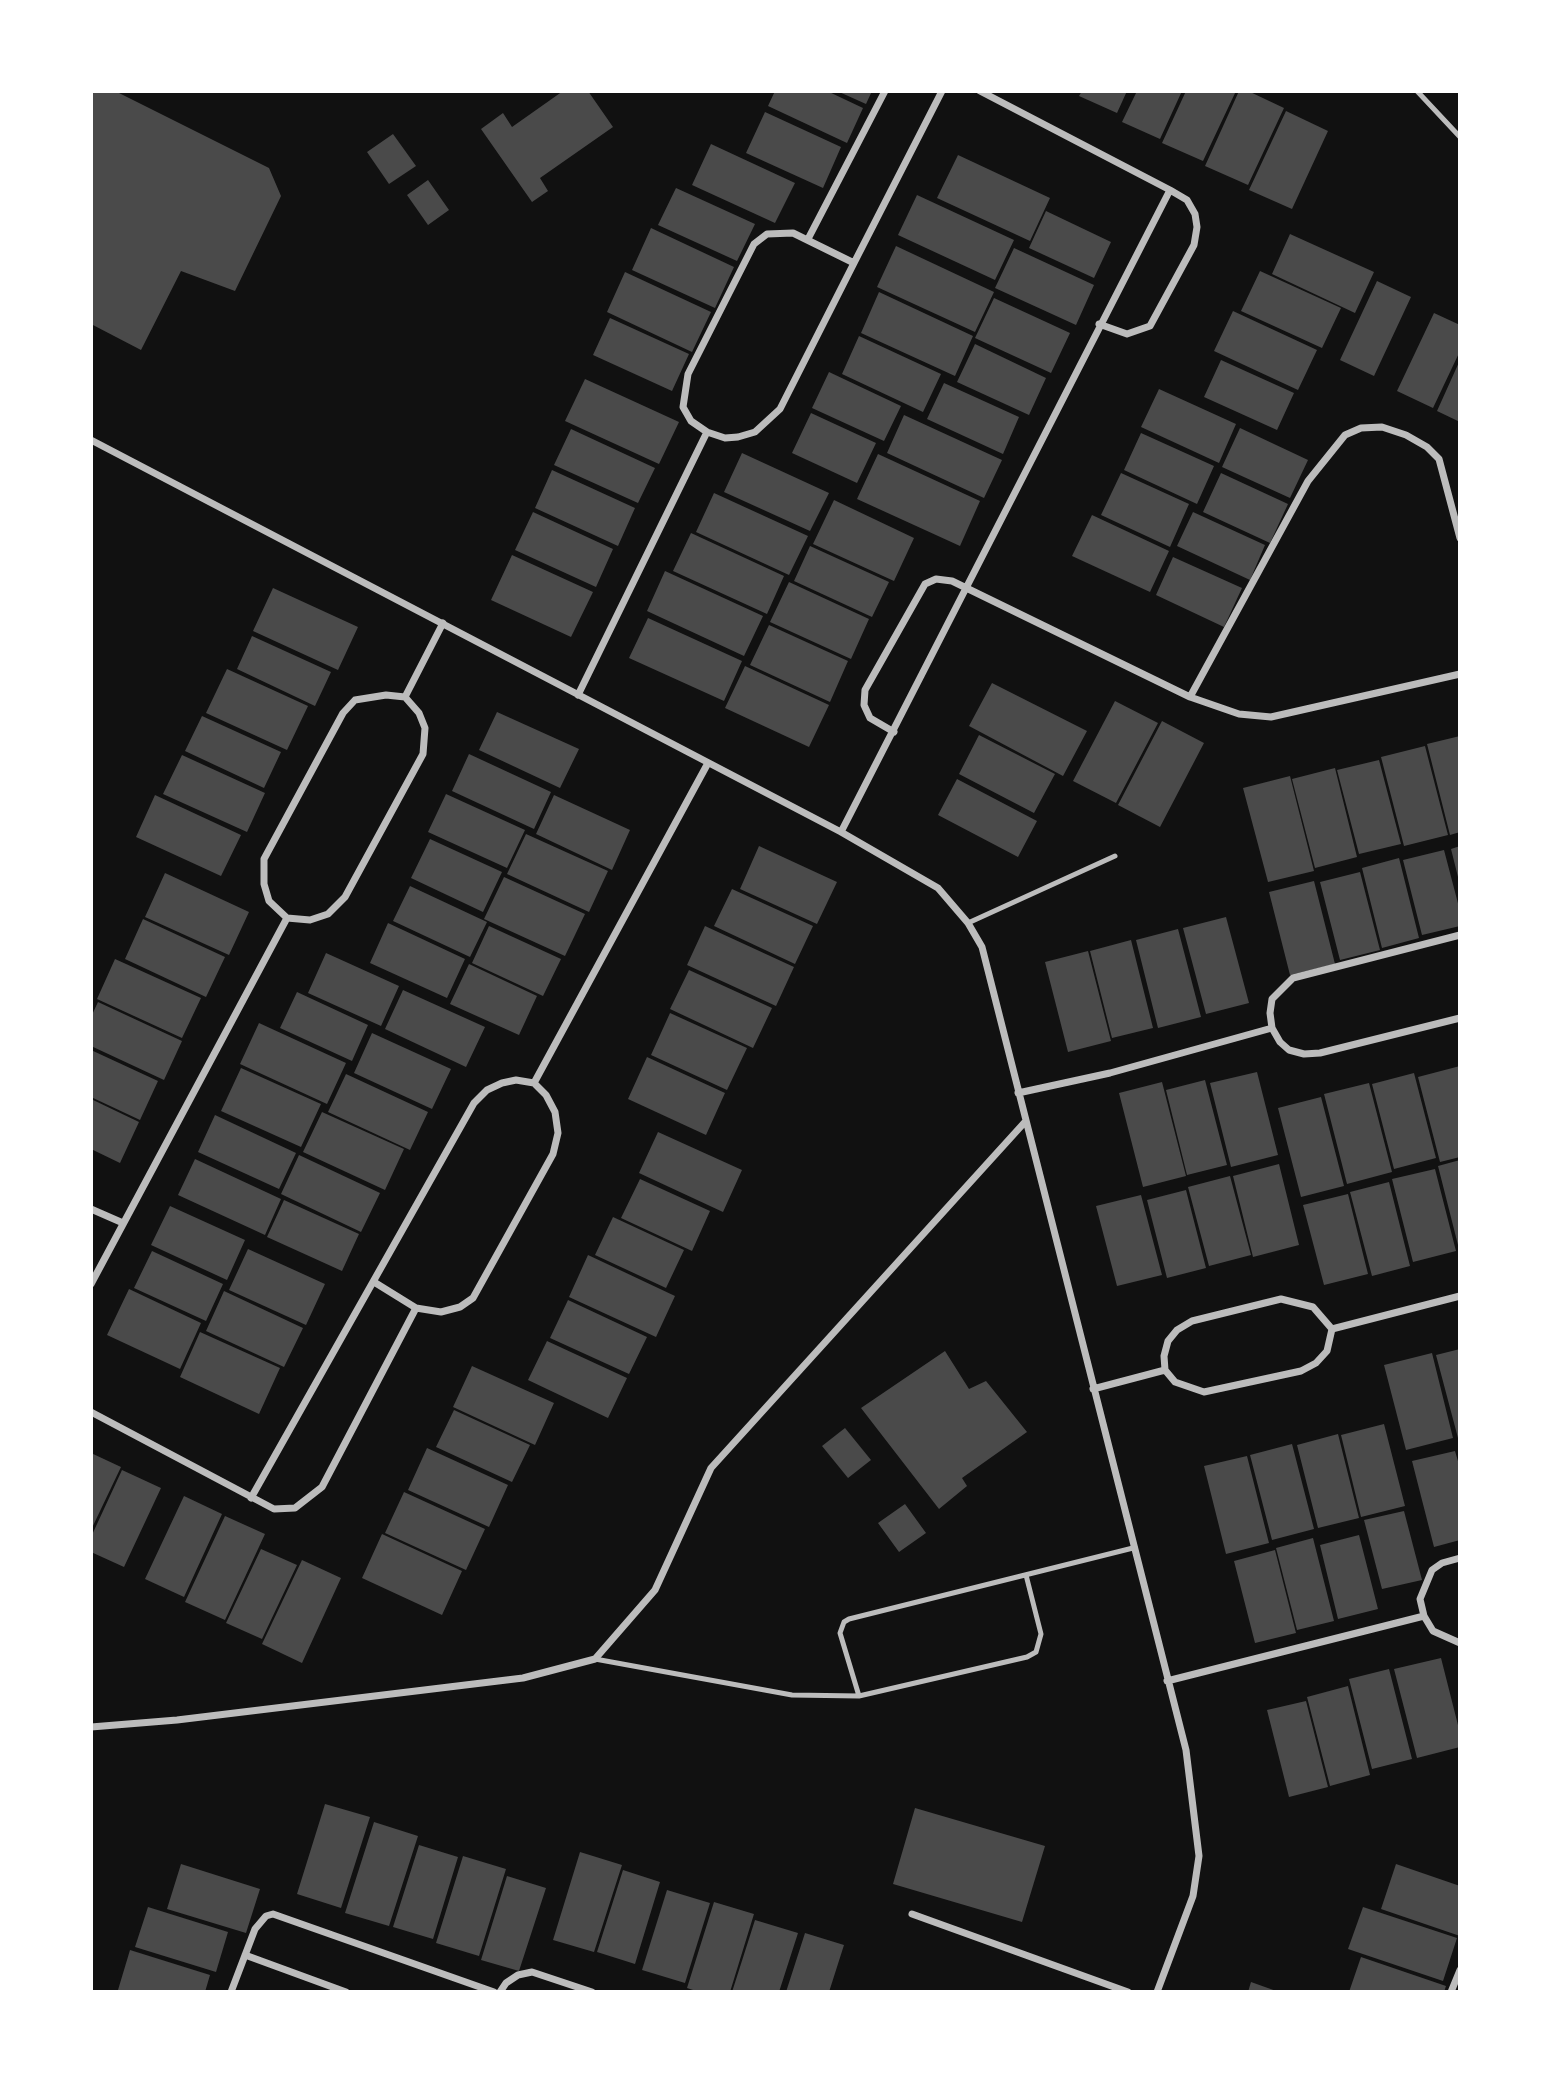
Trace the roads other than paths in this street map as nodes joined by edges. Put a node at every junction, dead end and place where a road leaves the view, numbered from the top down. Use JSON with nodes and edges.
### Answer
{"nodes":[{"id":1,"x":885,"y":91,"type":"edge"},
{"id":2,"x":942,"y":91,"type":"edge"},
{"id":3,"x":981,"y":91,"type":"edge"},
{"id":4,"x":1417,"y":91,"type":"edge"},
{"id":5,"x":1460,"y":137,"type":"edge"},
{"id":6,"x":1170,"y":190,"type":"junction"},
{"id":7,"x":808,"y":239,"type":"junction"},
{"id":8,"x":854,"y":263,"type":"junction"},
{"id":9,"x":1099,"y":324,"type":"junction"},
{"id":10,"x":707,"y":432,"type":"junction"},
{"id":11,"x":91,"y":440,"type":"edge"},
{"id":12,"x":1460,"y":538,"type":"edge"},
{"id":13,"x":968,"y":589,"type":"junction"},
{"id":14,"x":443,"y":623,"type":"junction"},
{"id":15,"x":1460,"y":674,"type":"edge"},
{"id":16,"x":578,"y":695,"type":"junction"},
{"id":17,"x":405,"y":697,"type":"junction"},
{"id":18,"x":1190,"y":697,"type":"junction"},
{"id":19,"x":894,"y":732,"type":"junction"},
{"id":20,"x":708,"y":763,"type":"junction"},
{"id":21,"x":841,"y":832,"type":"junction"},
{"id":22,"x":1115,"y":856,"type":"dead end"},
{"id":23,"x":287,"y":918,"type":"junction"},
{"id":24,"x":968,"y":923,"type":"junction"},
{"id":25,"x":1460,"y":934,"type":"edge"},
{"id":26,"x":1460,"y":1018,"type":"edge"},
{"id":27,"x":1272,"y":1028,"type":"junction"},
{"id":28,"x":534,"y":1083,"type":"junction"},
{"id":29,"x":1018,"y":1094,"type":"junction"},
{"id":30,"x":1024,"y":1123,"type":"junction"},
{"id":31,"x":91,"y":1209,"type":"edge"},
{"id":32,"x":123,"y":1223,"type":"junction"},
{"id":33,"x":374,"y":1282,"type":"junction"},
{"id":34,"x":91,"y":1284,"type":"edge"},
{"id":35,"x":1460,"y":1296,"type":"edge"},
{"id":36,"x":416,"y":1308,"type":"junction"},
{"id":37,"x":1332,"y":1329,"type":"junction"},
{"id":38,"x":1165,"y":1370,"type":"junction"},
{"id":39,"x":1093,"y":1389,"type":"junction"},
{"id":40,"x":91,"y":1412,"type":"edge"},
{"id":41,"x":251,"y":1497,"type":"junction"},
{"id":42,"x":1133,"y":1548,"type":"junction"},
{"id":43,"x":1460,"y":1558,"type":"edge"},
{"id":44,"x":1026,"y":1575,"type":"junction"},
{"id":45,"x":1424,"y":1616,"type":"junction"},
{"id":46,"x":1460,"y":1643,"type":"edge"},
{"id":47,"x":595,"y":1659,"type":"junction"},
{"id":48,"x":1167,"y":1681,"type":"junction"},
{"id":49,"x":859,"y":1696,"type":"junction"},
{"id":50,"x":91,"y":1727,"type":"edge"},
{"id":51,"x":912,"y":1914,"type":"dead end"},
{"id":52,"x":245,"y":1955,"type":"junction"},
{"id":53,"x":1460,"y":1970,"type":"edge"},
{"id":54,"x":231,"y":1992,"type":"edge"},
{"id":55,"x":346,"y":1992,"type":"edge"},
{"id":56,"x":494,"y":1992,"type":"edge"},
{"id":57,"x":500,"y":1992,"type":"edge"},
{"id":58,"x":592,"y":1992,"type":"edge"},
{"id":59,"x":1128,"y":1992,"type":"edge"},
{"id":60,"x":1157,"y":1992,"type":"edge"},
{"id":61,"x":1451,"y":1992,"type":"edge"}],
"edges":[{"from":1,"to":7,"type":"street"},
{"from":2,"to":8,"type":"street"},
{"from":3,"to":6,"type":"street"},
{"from":4,"to":5,"type":"lane"},
{"from":6,"to":9,"type":"street"},
{"from":6,"to":9,"type":"street"},
{"from":7,"to":8,"type":"street"},
{"from":7,"to":10,"type":"street"},
{"from":8,"to":10,"type":"street"},
{"from":9,"to":13,"type":"street"},
{"from":10,"to":16,"type":"street"},
{"from":11,"to":14,"type":"street"},
{"from":12,"to":18,"type":"street"},
{"from":13,"to":18,"type":"street"},
{"from":13,"to":19,"type":"street"},
{"from":13,"to":19,"type":"street"},
{"from":14,"to":16,"type":"street"},
{"from":14,"to":17,"type":"street"},
{"from":15,"to":18,"type":"street"},
{"from":16,"to":20,"type":"street"},
{"from":17,"to":23,"type":"street"},
{"from":17,"to":23,"type":"street"},
{"from":19,"to":21,"type":"street"},
{"from":20,"to":21,"type":"street"},
{"from":20,"to":28,"type":"street"},
{"from":21,"to":24,"type":"street"},
{"from":22,"to":24,"type":"lane"},
{"from":23,"to":32,"type":"street"},
{"from":24,"to":29,"type":"street"},
{"from":25,"to":27,"type":"street"},
{"from":26,"to":27,"type":"street"},
{"from":27,"to":29,"type":"street"},
{"from":28,"to":33,"type":"street"},
{"from":28,"to":36,"type":"street"},
{"from":29,"to":30,"type":"street"},
{"from":30,"to":39,"type":"street"},
{"from":30,"to":47,"type":"street"},
{"from":31,"to":32,"type":"street"},
{"from":32,"to":34,"type":"street"},
{"from":33,"to":36,"type":"street"},
{"from":33,"to":41,"type":"street"},
{"from":35,"to":37,"type":"street"},
{"from":36,"to":41,"type":"street"},
{"from":37,"to":38,"type":"street"},
{"from":37,"to":38,"type":"street"},
{"from":38,"to":39,"type":"street"},
{"from":39,"to":42,"type":"street"},
{"from":40,"to":41,"type":"street"},
{"from":42,"to":44,"type":"lane"},
{"from":42,"to":48,"type":"street"},
{"from":43,"to":45,"type":"street"},
{"from":44,"to":49,"type":"lane"},
{"from":44,"to":49,"type":"lane"},
{"from":45,"to":46,"type":"street"},
{"from":45,"to":48,"type":"street"},
{"from":47,"to":49,"type":"lane"},
{"from":47,"to":50,"type":"street"},
{"from":48,"to":60,"type":"street"},
{"from":51,"to":59,"type":"street"},
{"from":52,"to":54,"type":"street"},
{"from":52,"to":55,"type":"street"},
{"from":52,"to":56,"type":"street"},
{"from":53,"to":61,"type":"street"},
{"from":57,"to":58,"type":"street"}]}
